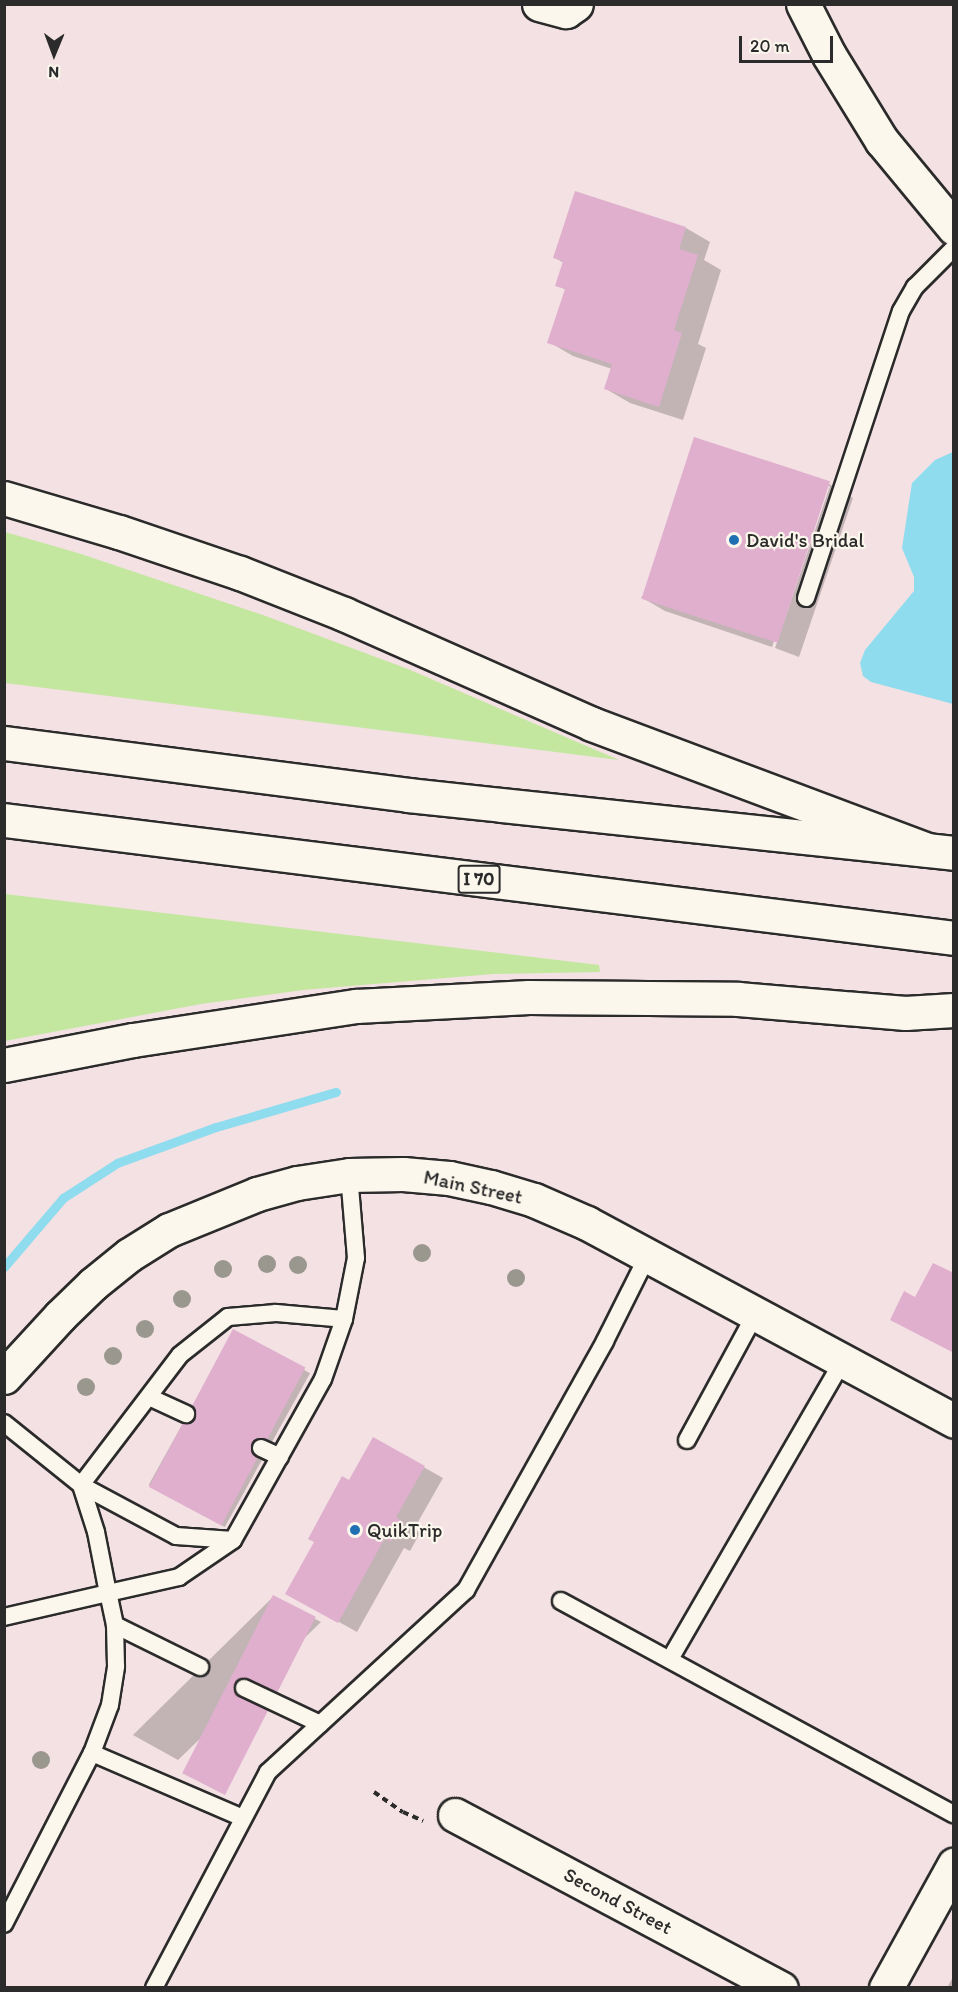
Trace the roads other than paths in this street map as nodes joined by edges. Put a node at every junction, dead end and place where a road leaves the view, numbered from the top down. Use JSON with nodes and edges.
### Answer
{"nodes":[{"id":1,"x":539,"y":4,"type":"edge"},
{"id":2,"x":576,"y":4,"type":"edge"},
{"id":3,"x":803,"y":4,"type":"edge"},
{"id":4,"x":954,"y":228,"type":"edge"},
{"id":5,"x":954,"y":248,"type":"edge"},
{"id":6,"x":4,"y":498,"type":"edge"},
{"id":7,"x":806,"y":598,"type":"dead end"},
{"id":8,"x":4,"y":743,"type":"edge"},
{"id":9,"x":4,"y":820,"type":"edge"},
{"id":10,"x":939,"y":851,"type":"edge"},
{"id":11,"x":954,"y":938,"type":"edge"},
{"id":12,"x":954,"y":1010,"type":"edge"},
{"id":13,"x":4,"y":1065,"type":"edge"},
{"id":14,"x":349,"y":1175,"type":"junction"},
{"id":15,"x":648,"y":1255,"type":"junction"},
{"id":16,"x":756,"y":1313,"type":"junction"},
{"id":17,"x":344,"y":1319,"type":"junction"},
{"id":18,"x":843,"y":1361,"type":"junction"},
{"id":19,"x":4,"y":1377,"type":"edge"},
{"id":20,"x":149,"y":1397,"type":"junction"},
{"id":21,"x":186,"y":1414,"type":"dead end"},
{"id":22,"x":954,"y":1420,"type":"edge"},
{"id":23,"x":4,"y":1424,"type":"edge"},
{"id":24,"x":687,"y":1440,"type":"dead end"},
{"id":25,"x":261,"y":1448,"type":"dead end"},
{"id":26,"x":280,"y":1457,"type":"junction"},
{"id":27,"x":81,"y":1485,"type":"junction"},
{"id":28,"x":233,"y":1540,"type":"junction"},
{"id":29,"x":108,"y":1593,"type":"junction"},
{"id":30,"x":561,"y":1601,"type":"dead end"},
{"id":31,"x":4,"y":1617,"type":"edge"},
{"id":32,"x":115,"y":1625,"type":"junction"},
{"id":33,"x":670,"y":1659,"type":"junction"},
{"id":34,"x":200,"y":1666,"type":"dead end"},
{"id":35,"x":244,"y":1688,"type":"dead end"},
{"id":36,"x":320,"y":1724,"type":"junction"},
{"id":37,"x":92,"y":1753,"type":"junction"},
{"id":38,"x":954,"y":1814,"type":"edge"},
{"id":39,"x":243,"y":1818,"type":"junction"},
{"id":40,"x":443,"y":1819,"type":"road end"},
{"id":41,"x":954,"y":1864,"type":"edge"},
{"id":42,"x":4,"y":1924,"type":"edge"},
{"id":43,"x":154,"y":1988,"type":"edge"},
{"id":44,"x":780,"y":1988,"type":"edge"},
{"id":45,"x":886,"y":1988,"type":"edge"}],
"edges":[{"from":1,"to":2,"type":"main road"},
{"from":3,"to":4,"type":"main road"},
{"from":5,"to":7,"type":"lane"},
{"from":6,"to":10,"type":"main road"},
{"from":8,"to":10,"type":"main road"},
{"from":9,"to":11,"type":"main road","number":"I 70"},
{"from":12,"to":13,"type":"main road"},
{"from":14,"to":15,"type":"main road","name":"Main Street"},
{"from":14,"to":17,"type":"lane"},
{"from":14,"to":19,"type":"main road","name":"Main Street"},
{"from":15,"to":16,"type":"main road","name":"Main Street"},
{"from":15,"to":36,"type":"lane"},
{"from":16,"to":18,"type":"main road","name":"Main Street"},
{"from":16,"to":24,"type":"lane"},
{"from":17,"to":20,"type":"lane"},
{"from":17,"to":26,"type":"lane"},
{"from":18,"to":22,"type":"main road","name":"Main Street"},
{"from":18,"to":33,"type":"lane"},
{"from":20,"to":21,"type":"lane"},
{"from":20,"to":27,"type":"lane"},
{"from":23,"to":27,"type":"lane"},
{"from":25,"to":26,"type":"lane"},
{"from":26,"to":28,"type":"lane"},
{"from":27,"to":28,"type":"lane"},
{"from":27,"to":29,"type":"lane"},
{"from":28,"to":29,"type":"lane"},
{"from":29,"to":31,"type":"lane"},
{"from":29,"to":32,"type":"lane"},
{"from":30,"to":33,"type":"lane"},
{"from":32,"to":34,"type":"lane"},
{"from":32,"to":37,"type":"lane"},
{"from":33,"to":38,"type":"lane"},
{"from":35,"to":36,"type":"lane"},
{"from":36,"to":39,"type":"lane"},
{"from":37,"to":39,"type":"lane"},
{"from":37,"to":42,"type":"lane"},
{"from":39,"to":43,"type":"lane"},
{"from":40,"to":44,"type":"main road","name":"Second Street"},
{"from":41,"to":45,"type":"main road"}]}
